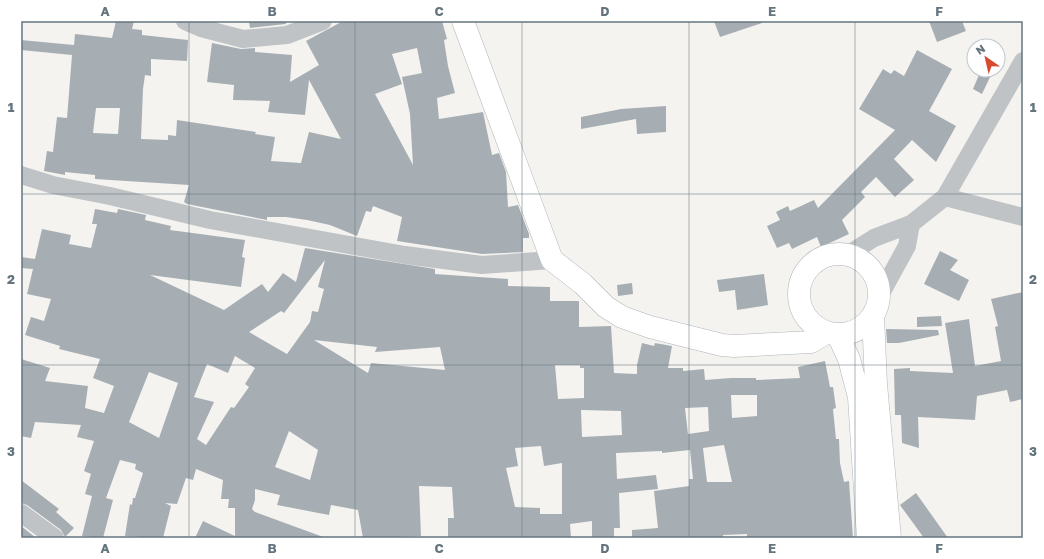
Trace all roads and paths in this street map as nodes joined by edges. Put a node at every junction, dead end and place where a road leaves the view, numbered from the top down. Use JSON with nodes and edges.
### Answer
{"nodes":[{"id":1,"x":186,"y":21,"type":"edge"},
{"id":2,"x":323,"y":21,"type":"edge"},
{"id":3,"x":462,"y":21,"type":"edge"},
{"id":4,"x":1023,"y":61,"type":"edge"},
{"id":5,"x":21,"y":175,"type":"edge"},
{"id":6,"x":945,"y":197,"type":"junction"},
{"id":7,"x":1023,"y":217,"type":"edge"},
{"id":8,"x":911,"y":224,"type":"junction"},
{"id":9,"x":846,"y":255,"type":"junction"},
{"id":10,"x":552,"y":260,"type":"junction"},
{"id":11,"x":876,"y":306,"type":"junction"},
{"id":12,"x":802,"y":312,"type":"junction"},
{"id":13,"x":832,"y":334,"type":"junction"},
{"id":14,"x":778,"y":343,"type":"junction"},
{"id":15,"x":21,"y":513,"type":"edge"},
{"id":16,"x":55,"y":538,"type":"edge"},
{"id":17,"x":868,"y":538,"type":"edge"},
{"id":18,"x":890,"y":538,"type":"edge"}],
"edges":[{"from":1,"to":2,"type":"street"},
{"from":3,"to":10,"type":"main road"},
{"from":4,"to":6,"type":"street"},
{"from":5,"to":10,"type":"street"},
{"from":6,"to":7,"type":"street"},
{"from":6,"to":8,"type":"street"},
{"from":8,"to":9,"type":"street"},
{"from":8,"to":11,"type":"street"},
{"from":9,"to":11,"type":"main road"},
{"from":9,"to":12,"type":"main road"},
{"from":10,"to":14,"type":"main road"},
{"from":11,"to":13,"type":"main road"},
{"from":11,"to":18,"type":"main road"},
{"from":12,"to":13,"type":"main road"},
{"from":12,"to":14,"type":"main road"},
{"from":13,"to":14,"type":"main road"},
{"from":13,"to":17,"type":"main road"},
{"from":15,"to":16,"type":"street"}]}
